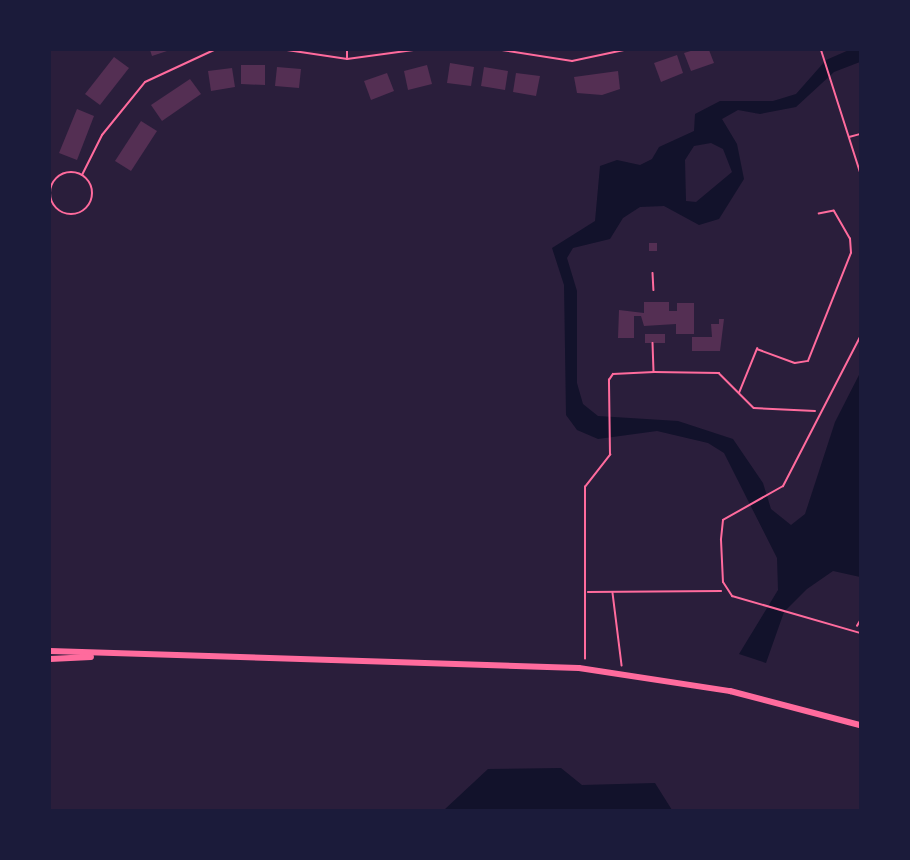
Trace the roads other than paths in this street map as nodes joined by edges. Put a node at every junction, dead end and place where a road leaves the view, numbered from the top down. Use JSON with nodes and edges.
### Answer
{"nodes":[{"id":1,"x":214,"y":50,"type":"edge"},
{"id":2,"x":287,"y":50,"type":"edge"},
{"id":3,"x":347,"y":50,"type":"edge"},
{"id":4,"x":413,"y":50,"type":"edge"},
{"id":5,"x":502,"y":50,"type":"edge"},
{"id":6,"x":624,"y":50,"type":"edge"},
{"id":7,"x":767,"y":50,"type":"edge"},
{"id":8,"x":779,"y":50,"type":"edge"},
{"id":9,"x":821,"y":50,"type":"edge"},
{"id":10,"x":347,"y":59,"type":"junction"},
{"id":11,"x":861,"y":134,"type":"edge"},
{"id":12,"x":849,"y":137,"type":"junction"},
{"id":13,"x":861,"y":172,"type":"edge"},
{"id":14,"x":82,"y":175,"type":"junction"},
{"id":15,"x":861,"y":337,"type":"edge"},
{"id":16,"x":861,"y":633,"type":"edge"},
{"id":17,"x":50,"y":651,"type":"edge"},
{"id":18,"x":116,"y":655,"type":"junction"},
{"id":19,"x":50,"y":659,"type":"edge"},
{"id":20,"x":861,"y":725,"type":"edge"}],
"edges":[{"from":1,"to":14,"type":"lane"},
{"from":2,"to":10,"type":"lane"},
{"from":3,"to":10,"type":"lane"},
{"from":4,"to":10,"type":"lane"},
{"from":5,"to":6,"type":"lane"},
{"from":7,"to":8,"type":"lane"},
{"from":9,"to":12,"type":"lane"},
{"from":11,"to":12,"type":"lane"},
{"from":12,"to":13,"type":"lane"},
{"from":14,"to":14,"type":"lane"},
{"from":15,"to":16,"type":"lane"},
{"from":17,"to":18,"type":"main road"},
{"from":18,"to":19,"type":"main road"},
{"from":18,"to":20,"type":"main road"}]}
